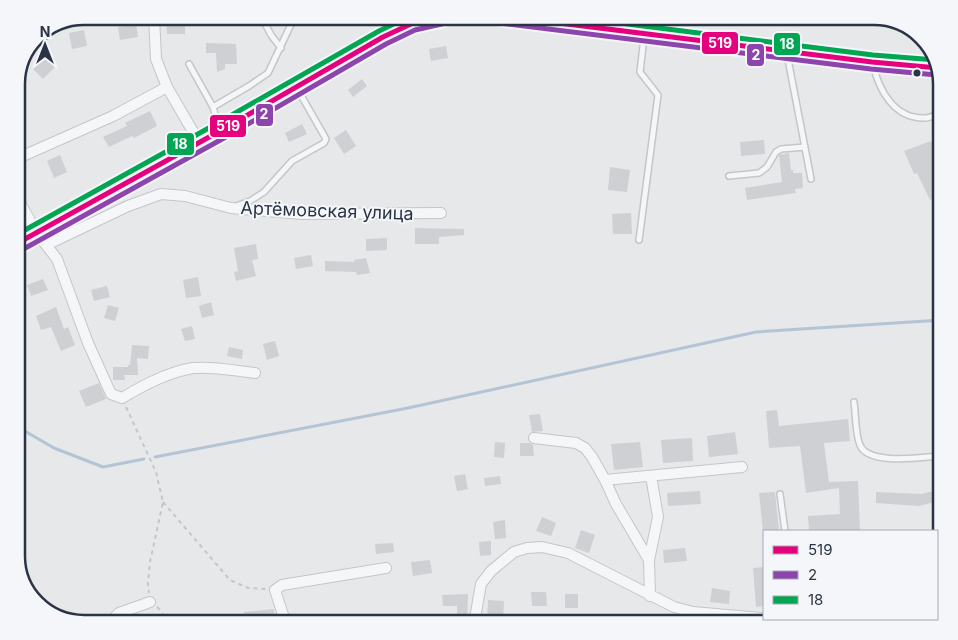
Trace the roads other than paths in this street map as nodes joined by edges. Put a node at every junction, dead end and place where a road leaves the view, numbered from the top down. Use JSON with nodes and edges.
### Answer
{"nodes":[{"id":1,"x":154,"y":25,"type":"edge"},
{"id":2,"x":266,"y":25,"type":"edge"},
{"id":3,"x":291,"y":25,"type":"edge"},
{"id":4,"x":409,"y":25,"type":"edge"},
{"id":5,"x":573,"y":25,"type":"edge"},
{"id":6,"x":646,"y":25,"type":"edge"},
{"id":7,"x":644,"y":34,"type":"junction"},
{"id":8,"x":281,"y":48,"type":"junction"},
{"id":9,"x":787,"y":52,"type":"junction"},
{"id":10,"x":872,"y":62,"type":"junction"},
{"id":11,"x":188,"y":64,"type":"dead end"},
{"id":12,"x":930,"y":67,"type":"edge"},
{"id":13,"x":167,"y":87,"type":"junction"},
{"id":14,"x":297,"y":87,"type":"junction"},
{"id":15,"x":213,"y":107,"type":"junction"},
{"id":16,"x":933,"y":116,"type":"edge"},
{"id":17,"x":220,"y":131,"type":"junction"},
{"id":18,"x":199,"y":142,"type":"junction"},
{"id":19,"x":805,"y":147,"type":"junction"},
{"id":20,"x":25,"y":155,"type":"edge"},
{"id":21,"x":729,"y":176,"type":"dead end"},
{"id":22,"x":811,"y":179,"type":"dead end"},
{"id":23,"x":231,"y":208,"type":"junction"},
{"id":24,"x":25,"y":210,"type":"edge"},
{"id":25,"x":441,"y":214,"type":"dead end"},
{"id":26,"x":41,"y":238,"type":"junction"},
{"id":27,"x":639,"y":240,"type":"dead end"},
{"id":28,"x":25,"y":242,"type":"edge"},
{"id":29,"x":255,"y":373,"type":"dead end"},
{"id":30,"x":854,"y":402,"type":"dead end"},
{"id":31,"x":534,"y":438,"type":"dead end"},
{"id":32,"x":933,"y":457,"type":"edge"},
{"id":33,"x":742,"y":467,"type":"dead end"},
{"id":34,"x":651,"y":476,"type":"junction"},
{"id":35,"x":605,"y":480,"type":"junction"},
{"id":36,"x":780,"y":494,"type":"dead end"},
{"id":37,"x":785,"y":530,"type":"edge"},
{"id":38,"x":649,"y":560,"type":"junction"},
{"id":39,"x":386,"y":568,"type":"dead end"},
{"id":40,"x":650,"y":596,"type":"junction"},
{"id":41,"x":150,"y":602,"type":"road end"},
{"id":42,"x":117,"y":615,"type":"edge"},
{"id":43,"x":283,"y":615,"type":"edge"},
{"id":44,"x":476,"y":615,"type":"edge"},
{"id":45,"x":726,"y":615,"type":"edge"}],
"edges":[{"from":1,"to":13,"type":"street"},
{"from":2,"to":8,"type":"lane"},
{"from":3,"to":8,"type":"lane"},
{"from":4,"to":14,"type":"main road"},
{"from":5,"to":7,"type":"main road"},
{"from":6,"to":7,"type":"street"},
{"from":7,"to":9,"type":"main road"},
{"from":7,"to":27,"type":"lane"},
{"from":8,"to":15,"type":"lane"},
{"from":9,"to":10,"type":"main road"},
{"from":9,"to":19,"type":"lane"},
{"from":10,"to":12,"type":"main road"},
{"from":10,"to":16,"type":"lane"},
{"from":11,"to":15,"type":"lane"},
{"from":13,"to":18,"type":"street"},
{"from":13,"to":20,"type":"street"},
{"from":14,"to":17,"type":"main road"},
{"from":14,"to":23,"type":"lane"},
{"from":15,"to":17,"type":"lane"},
{"from":17,"to":18,"type":"main road"},
{"from":18,"to":26,"type":"main road"},
{"from":19,"to":21,"type":"lane"},
{"from":19,"to":22,"type":"lane"},
{"from":23,"to":25,"type":"street","name":"Артёмовская улица"},
{"from":23,"to":26,"type":"street","name":"Артёмовская улица"},
{"from":24,"to":26,"type":"street"},
{"from":26,"to":28,"type":"main road"},
{"from":26,"to":29,"type":"street"},
{"from":30,"to":32,"type":"lane"},
{"from":31,"to":35,"type":"street"},
{"from":33,"to":34,"type":"street"},
{"from":34,"to":35,"type":"street"},
{"from":34,"to":38,"type":"street"},
{"from":35,"to":38,"type":"street"},
{"from":36,"to":37,"type":"lane"},
{"from":38,"to":40,"type":"street"},
{"from":39,"to":43,"type":"street"},
{"from":40,"to":44,"type":"street"},
{"from":40,"to":45,"type":"street"},
{"from":41,"to":42,"type":"street"}]}
